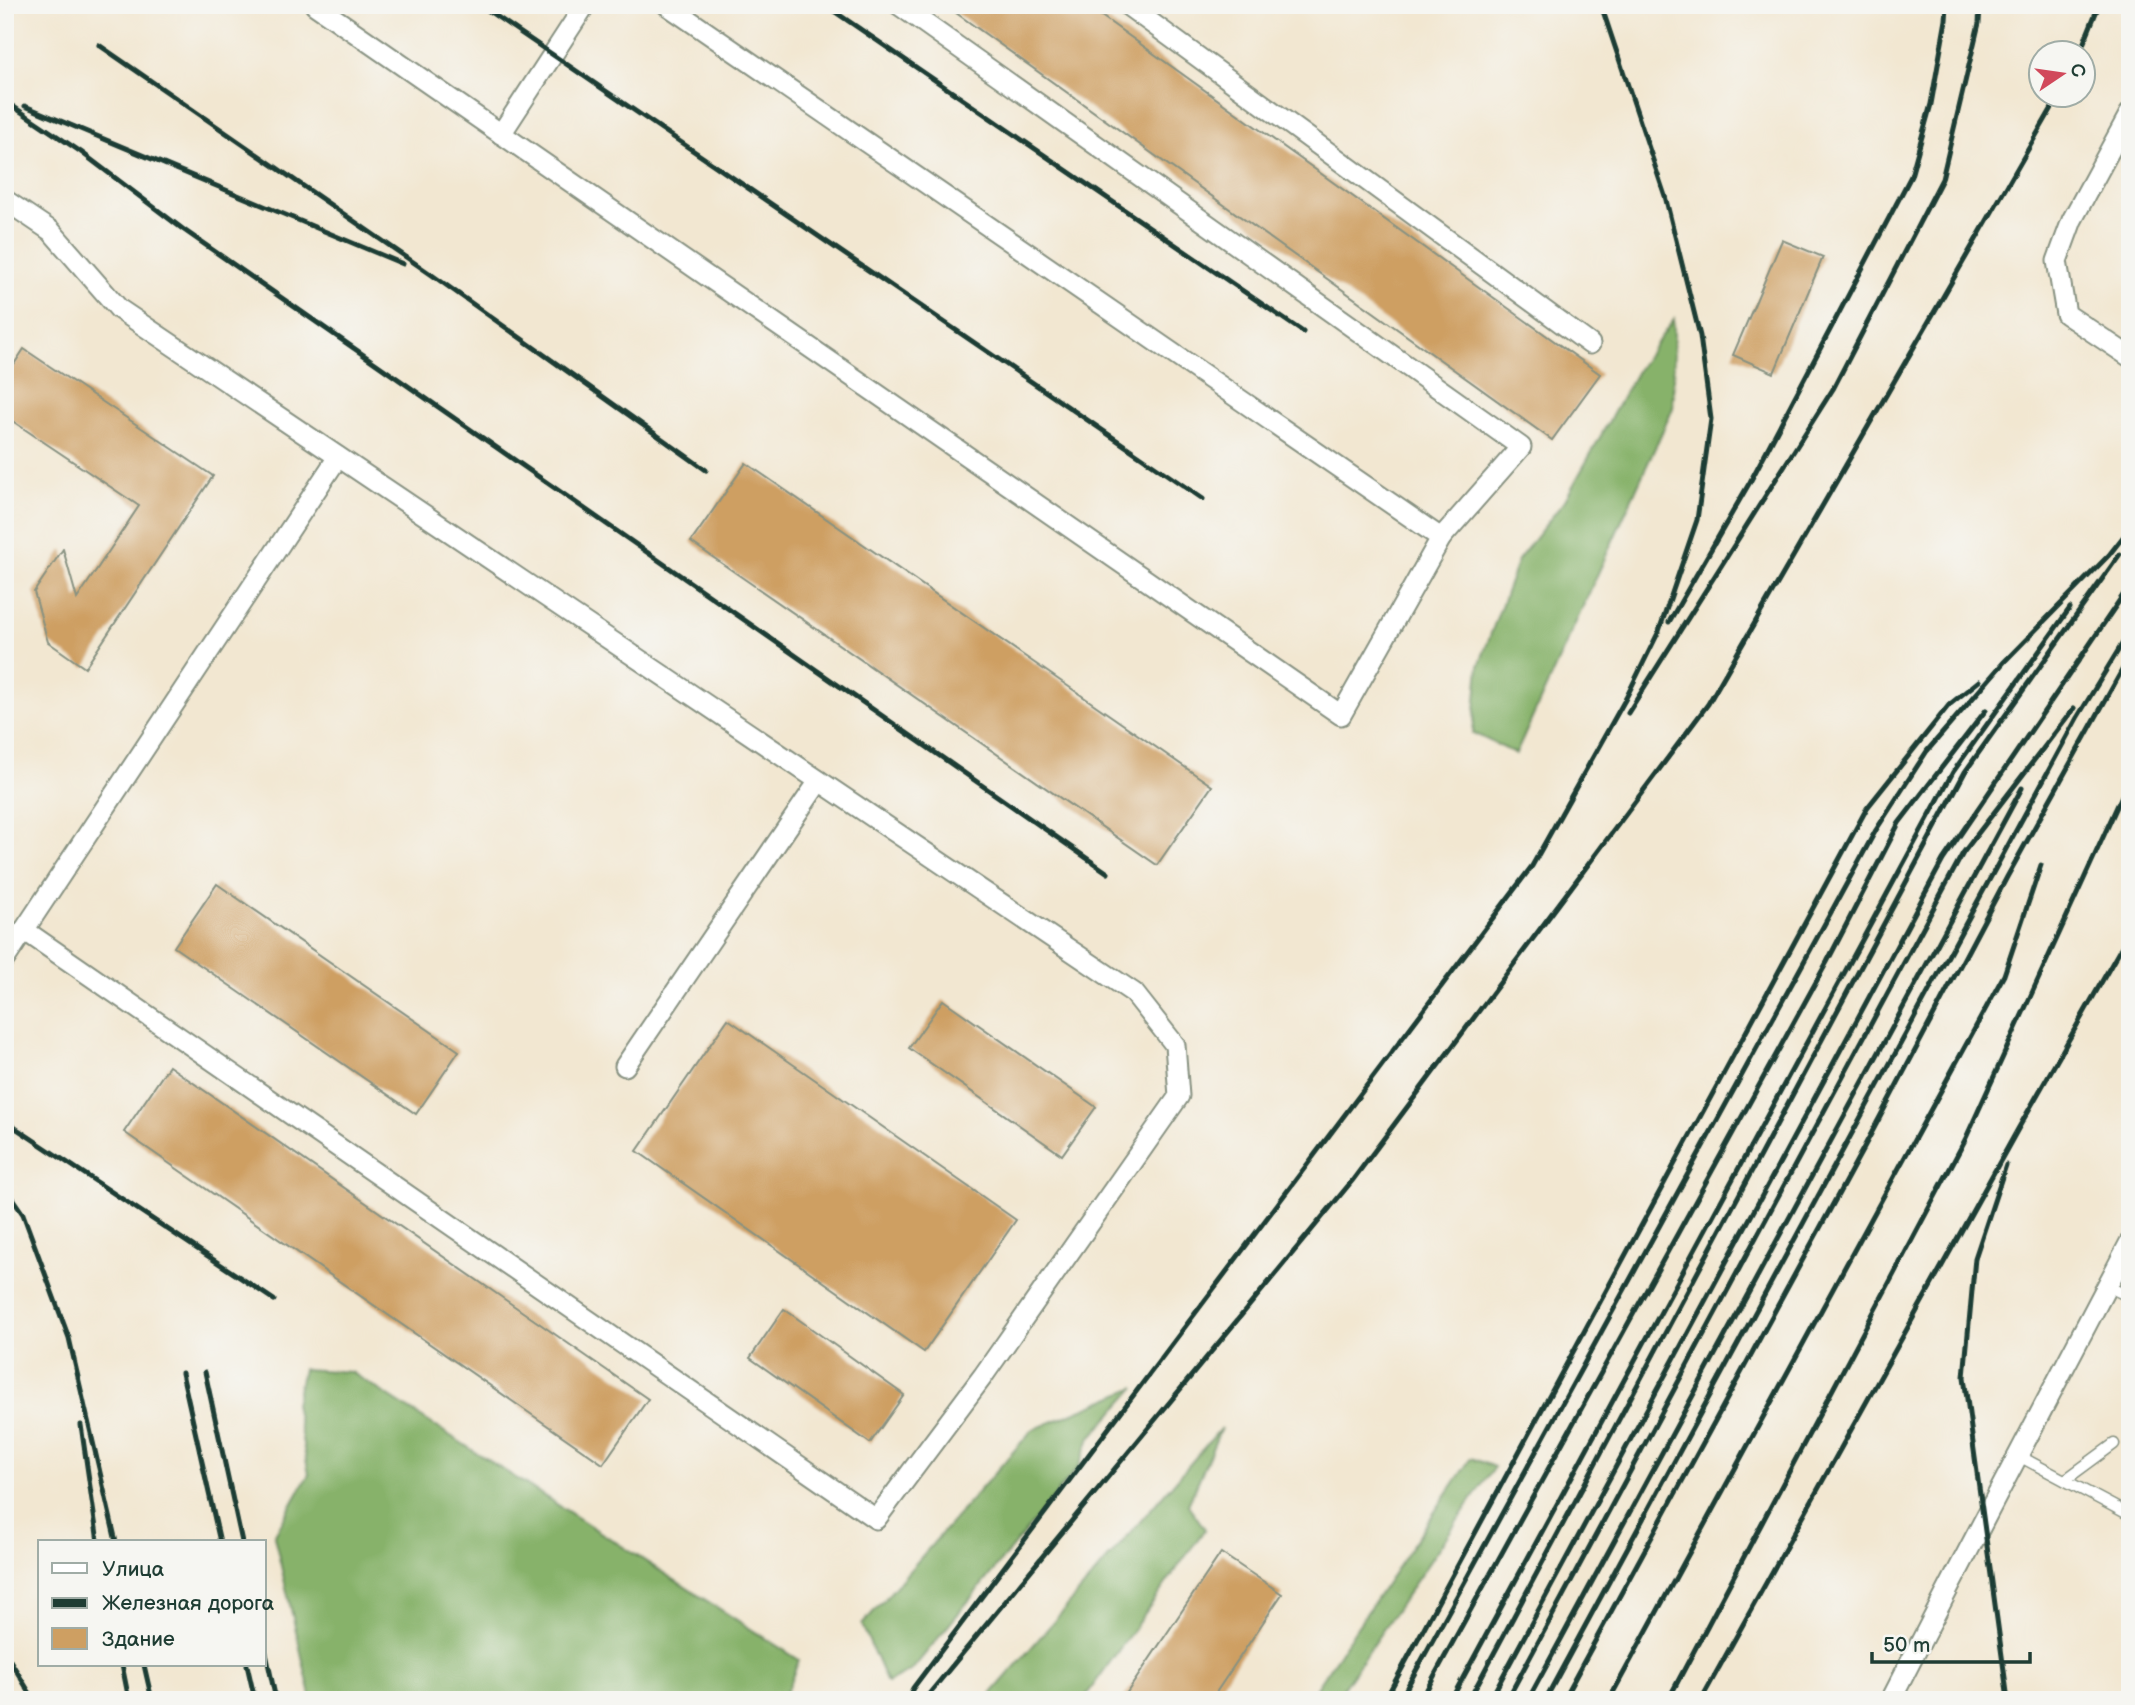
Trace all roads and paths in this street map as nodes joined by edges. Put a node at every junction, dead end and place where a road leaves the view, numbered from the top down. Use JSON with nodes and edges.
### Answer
{"nodes":[{"id":1,"x":316,"y":5,"type":"edge"},
{"id":2,"x":584,"y":5,"type":"edge"},
{"id":3,"x":667,"y":5,"type":"edge"},
{"id":4,"x":899,"y":5,"type":"edge"},
{"id":5,"x":1127,"y":5,"type":"edge"},
{"id":6,"x":2130,"y":113,"type":"edge"},
{"id":7,"x":501,"y":134,"type":"junction"},
{"id":8,"x":5,"y":200,"type":"edge"},
{"id":9,"x":1590,"y":344,"type":"dead end"},
{"id":10,"x":2130,"y":357,"type":"edge"},
{"id":11,"x":338,"y":457,"type":"junction"},
{"id":12,"x":1441,"y":538,"type":"junction"},
{"id":13,"x":819,"y":780,"type":"junction"},
{"id":14,"x":24,"y":930,"type":"junction"},
{"id":15,"x":5,"y":959,"type":"edge"},
{"id":16,"x":625,"y":1066,"type":"dead end"},
{"id":17,"x":2130,"y":1242,"type":"edge"},
{"id":18,"x":2107,"y":1286,"type":"junction"},
{"id":19,"x":2130,"y":1297,"type":"edge"},
{"id":20,"x":2114,"y":1444,"type":"dead end"},
{"id":21,"x":2019,"y":1456,"type":"junction"},
{"id":22,"x":2065,"y":1480,"type":"junction"},
{"id":23,"x":2130,"y":1515,"type":"edge"},
{"id":24,"x":1891,"y":1700,"type":"edge"}],
"edges":[{"from":1,"to":7,"type":"street"},
{"from":2,"to":7,"type":"street"},
{"from":3,"to":12,"type":"street"},
{"from":4,"to":12,"type":"street"},
{"from":5,"to":9,"type":"street"},
{"from":6,"to":10,"type":"street"},
{"from":7,"to":12,"type":"street"},
{"from":8,"to":11,"type":"street"},
{"from":11,"to":13,"type":"street"},
{"from":11,"to":14,"type":"street"},
{"from":13,"to":14,"type":"street"},
{"from":13,"to":16,"type":"street"},
{"from":14,"to":15,"type":"street"},
{"from":17,"to":18,"type":"street"},
{"from":18,"to":19,"type":"lane"},
{"from":18,"to":21,"type":"street"},
{"from":20,"to":22,"type":"lane"},
{"from":21,"to":22,"type":"lane"},
{"from":21,"to":24,"type":"street"},
{"from":22,"to":23,"type":"lane"}]}
